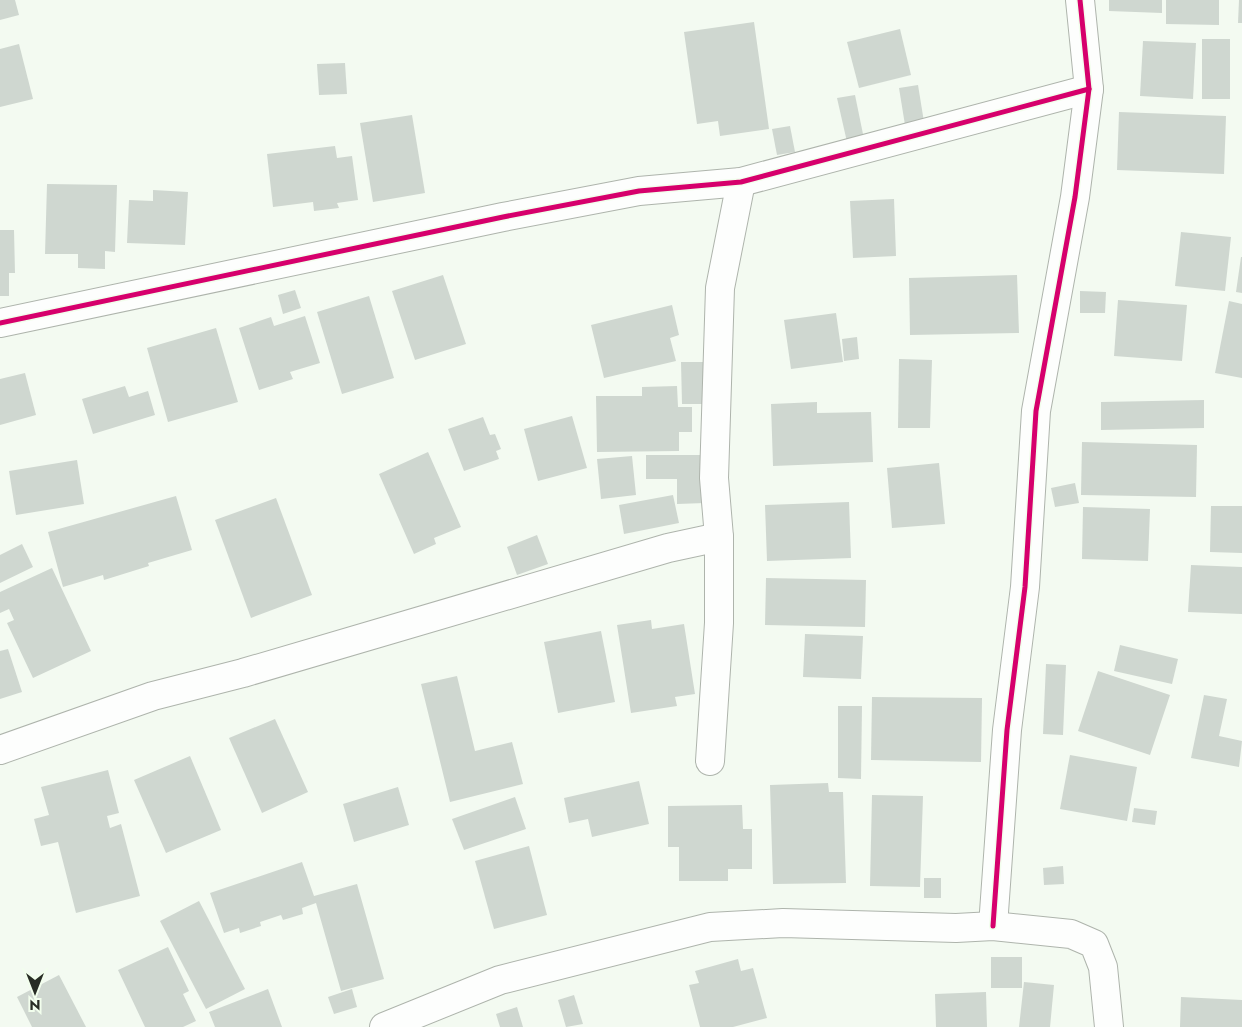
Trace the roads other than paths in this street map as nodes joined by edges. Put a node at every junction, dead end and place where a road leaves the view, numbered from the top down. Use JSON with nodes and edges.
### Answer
{"nodes":[{"id":1,"x":1080,"y":0,"type":"edge"},
{"id":2,"x":1089,"y":89,"type":"junction"},
{"id":3,"x":741,"y":182,"type":"junction"},
{"id":4,"x":0,"y":323,"type":"edge"},
{"id":5,"x":719,"y":537,"type":"junction"},
{"id":6,"x":0,"y":750,"type":"edge"},
{"id":7,"x":710,"y":761,"type":"dead end"},
{"id":8,"x":993,"y":926,"type":"junction"},
{"id":9,"x":384,"y":1027,"type":"edge"},
{"id":10,"x":1109,"y":1027,"type":"edge"}],
"edges":[{"from":1,"to":2,"type":"street"},
{"from":2,"to":3,"type":"street"},
{"from":2,"to":8,"type":"street"},
{"from":3,"to":4,"type":"street"},
{"from":3,"to":5,"type":"street"},
{"from":5,"to":6,"type":"street"},
{"from":5,"to":7,"type":"street"},
{"from":8,"to":9,"type":"street"},
{"from":8,"to":10,"type":"street"}]}
